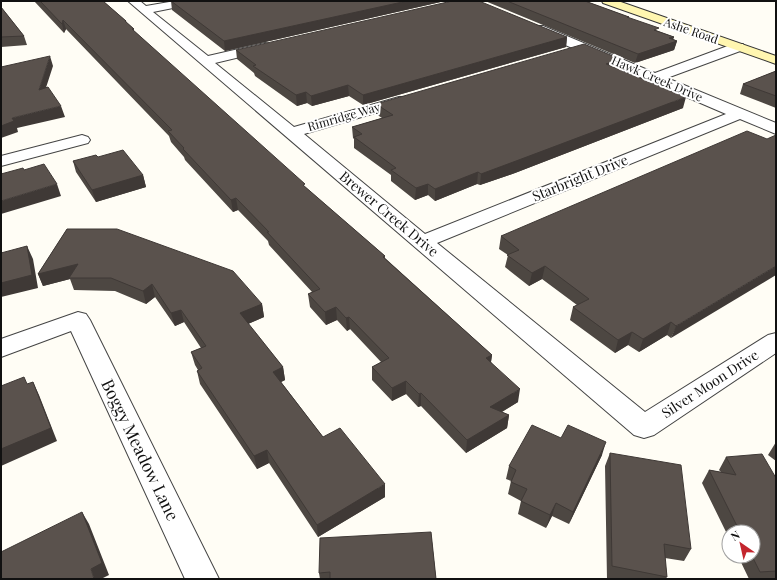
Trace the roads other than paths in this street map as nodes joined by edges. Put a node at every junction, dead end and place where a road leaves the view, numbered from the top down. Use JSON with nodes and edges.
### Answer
{"nodes":[{"id":1,"x":193,"y":1,"type":"edge"},
{"id":2,"x":607,"y":1,"type":"edge"},
{"id":3,"x":139,"y":6,"type":"edge"},
{"id":4,"x":527,"y":24,"type":"edge"},
{"id":5,"x":274,"y":45,"type":"edge"},
{"id":6,"x":738,"y":47,"type":"junction"},
{"id":7,"x":582,"y":48,"type":"junction"},
{"id":8,"x":559,"y":54,"type":"edge"},
{"id":9,"x":776,"y":60,"type":"edge"},
{"id":10,"x":205,"y":61,"type":"junction"},
{"id":11,"x":654,"y":78,"type":"junction"},
{"id":12,"x":414,"y":97,"type":"edge"},
{"id":13,"x":739,"y":114,"type":"junction"},
{"id":14,"x":776,"y":129,"type":"edge"},
{"id":15,"x":291,"y":133,"type":"junction"},
{"id":16,"x":82,"y":140,"type":"dead end"},
{"id":17,"x":1,"y":161,"type":"edge"},
{"id":18,"x":422,"y":242,"type":"junction"},
{"id":19,"x":776,"y":341,"type":"edge"},
{"id":20,"x":1,"y":348,"type":"edge"},
{"id":21,"x":644,"y":427,"type":"joint"},
{"id":22,"x":202,"y":579,"type":"edge"}],
"edges":[{"from":1,"to":3,"type":"street"},
{"from":2,"to":6,"type":"street","name":"Ashe Road"},
{"from":3,"to":10,"type":"street","name":"Brewer Creek Drive"},
{"from":4,"to":7,"type":"street","name":"Hawk Creek Drive"},
{"from":5,"to":10,"type":"street"},
{"from":6,"to":9,"type":"street","name":"Ashe Road"},
{"from":6,"to":11,"type":"street"},
{"from":7,"to":8,"type":"street"},
{"from":7,"to":11,"type":"street","name":"Hawk Creek Drive"},
{"from":10,"to":15,"type":"street","name":"Brewer Creek Drive"},
{"from":11,"to":13,"type":"street","name":"Hawk Creek Drive"},
{"from":12,"to":15,"type":"street","name":"Rimridge Way"},
{"from":13,"to":14,"type":"street","name":"Hawk Creek Drive"},
{"from":13,"to":18,"type":"street","name":"Starbright Drive"},
{"from":15,"to":18,"type":"street","name":"Brewer Creek Drive"},
{"from":16,"to":17,"type":"street"},
{"from":18,"to":21,"type":"street","name":"Brewer Creek Drive"},
{"from":19,"to":21,"type":"street","name":"Silver Moon Drive"},
{"from":20,"to":22,"type":"street","name":"Boggy Meadow Lane"}]}
